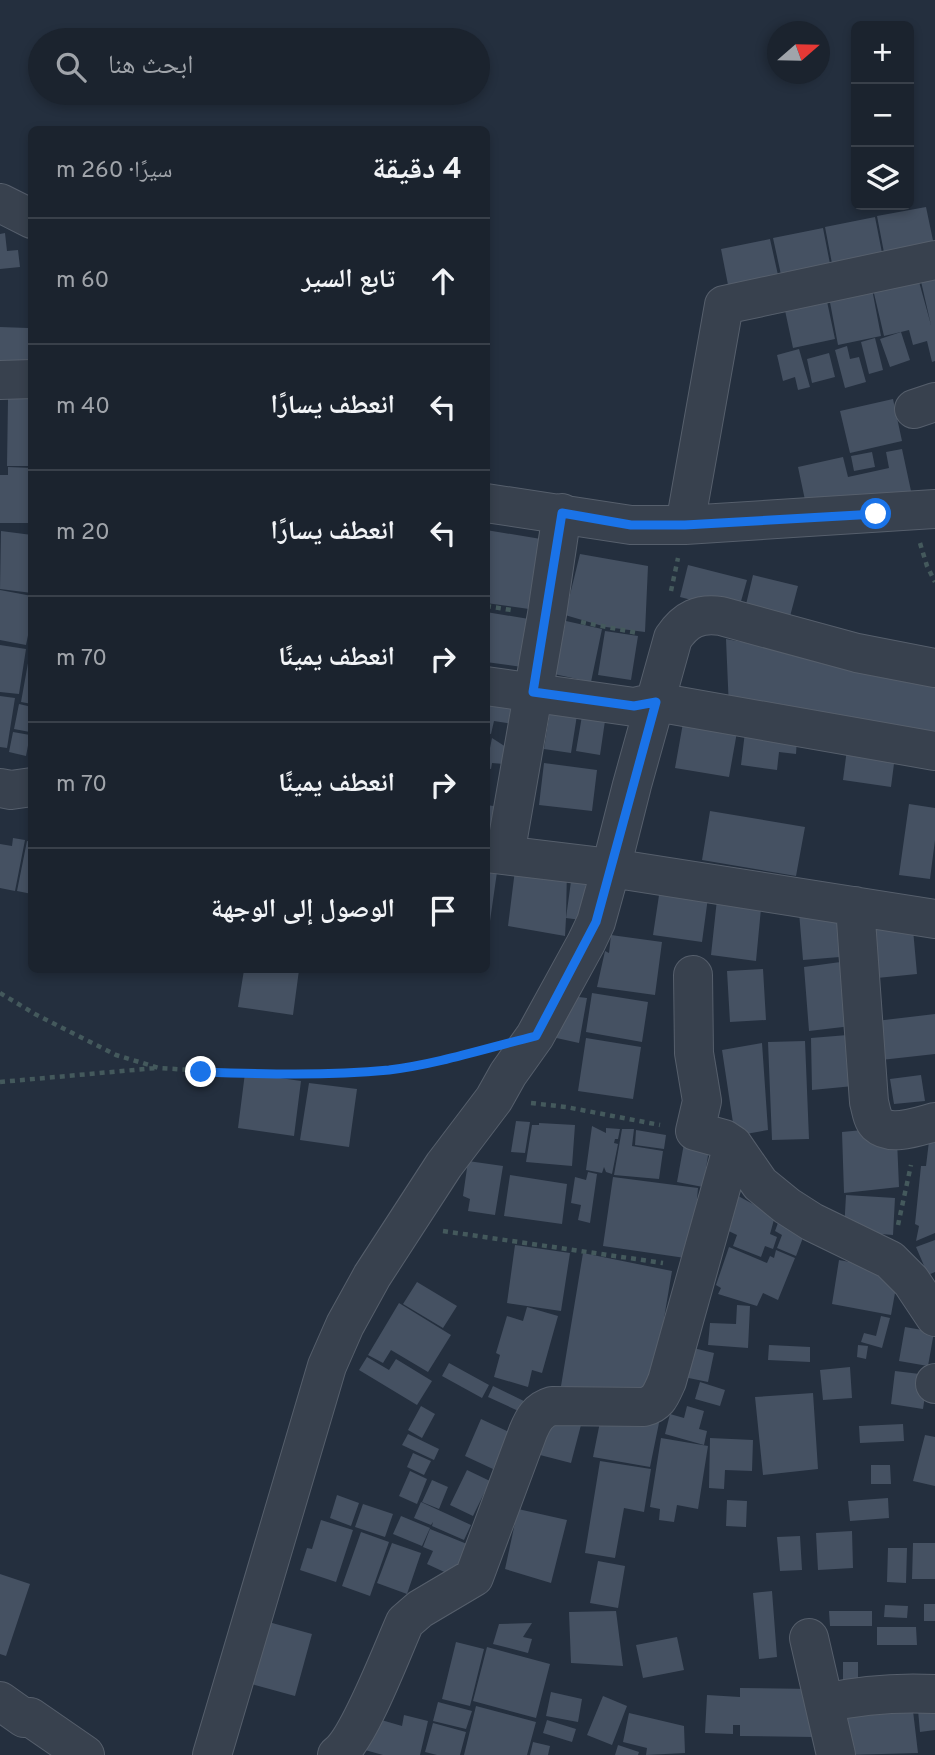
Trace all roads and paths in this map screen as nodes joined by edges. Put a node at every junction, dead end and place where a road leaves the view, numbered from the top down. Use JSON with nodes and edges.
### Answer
{"nodes":[{"id":1,"x":0,"y":203,"type":"edge"},
{"id":2,"x":28,"y":217,"type":"edge"},
{"id":3,"x":935,"y":260,"type":"edge"},
{"id":4,"x":28,"y":379,"type":"edge"},
{"id":5,"x":0,"y":380,"type":"edge"},
{"id":6,"x":490,"y":504,"type":"edge"},
{"id":7,"x":935,"y":509,"type":"edge"},
{"id":8,"x":562,"y":513,"type":"junction"},
{"id":9,"x":685,"y":525,"type":"junction"},
{"id":10,"x":669,"y":599,"type":"dead end"},
{"id":11,"x":935,"y":668,"type":"edge"},
{"id":12,"x":490,"y":687,"type":"edge"},
{"id":13,"x":533,"y":692,"type":"junction"},
{"id":14,"x":656,"y":702,"type":"junction"},
{"id":15,"x":935,"y":751,"type":"edge"},
{"id":16,"x":0,"y":788,"type":"edge"},
{"id":17,"x":28,"y":788,"type":"edge"},
{"id":18,"x":496,"y":854,"type":"edge"},
{"id":19,"x":611,"y":868,"type":"junction"},
{"id":20,"x":855,"y":906,"type":"junction"},
{"id":21,"x":935,"y":919,"type":"edge"},
{"id":22,"x":693,"y":975,"type":"dead end"},
{"id":23,"x":0,"y":993,"type":"edge"},
{"id":24,"x":481,"y":1050,"type":"dead end"},
{"id":25,"x":159,"y":1068,"type":"junction"},
{"id":26,"x":0,"y":1082,"type":"edge"},
{"id":27,"x":494,"y":1100,"type":"junction"},
{"id":28,"x":926,"y":1125,"type":"edge"},
{"id":29,"x":695,"y":1131,"type":"junction"},
{"id":30,"x":733,"y":1145,"type":"junction"},
{"id":31,"x":405,"y":1225,"type":"junction"},
{"id":32,"x":890,"y":1260,"type":"junction"},
{"id":33,"x":698,"y":1269,"type":"junction"},
{"id":34,"x":935,"y":1317,"type":"edge"},
{"id":35,"x":809,"y":1638,"type":"dead end"},
{"id":36,"x":935,"y":1694,"type":"edge"},
{"id":37,"x":824,"y":1703,"type":"junction"},
{"id":38,"x":12,"y":1709,"type":"edge"},
{"id":39,"x":36,"y":1755,"type":"edge"},
{"id":40,"x":85,"y":1755,"type":"edge"},
{"id":41,"x":212,"y":1755,"type":"edge"},
{"id":42,"x":337,"y":1755,"type":"edge"},
{"id":43,"x":836,"y":1755,"type":"edge"}],
"edges":[{"from":1,"to":2,"type":"street"},
{"from":3,"to":9,"type":"street"},
{"from":4,"to":5,"type":"street"},
{"from":6,"to":8,"type":"street"},
{"from":7,"to":9,"type":"street"},
{"from":8,"to":9,"type":"street"},
{"from":8,"to":13,"type":"street"},
{"from":9,"to":10,"type":"path"},
{"from":11,"to":14,"type":"street"},
{"from":12,"to":13,"type":"street"},
{"from":13,"to":14,"type":"street"},
{"from":13,"to":18,"type":"street"},
{"from":14,"to":15,"type":"street"},
{"from":14,"to":19,"type":"street"},
{"from":16,"to":17,"type":"street"},
{"from":18,"to":19,"type":"street"},
{"from":19,"to":20,"type":"street"},
{"from":19,"to":27,"type":"street"},
{"from":20,"to":21,"type":"street"},
{"from":20,"to":28,"type":"street"},
{"from":22,"to":29,"type":"street"},
{"from":23,"to":25,"type":"path"},
{"from":24,"to":25,"type":"path"},
{"from":25,"to":26,"type":"path"},
{"from":27,"to":29,"type":"path"},
{"from":27,"to":31,"type":"street"},
{"from":28,"to":32,"type":"path"},
{"from":29,"to":30,"type":"street"},
{"from":30,"to":32,"type":"street"},
{"from":30,"to":33,"type":"street"},
{"from":31,"to":33,"type":"path"},
{"from":31,"to":41,"type":"street"},
{"from":32,"to":34,"type":"street"},
{"from":33,"to":42,"type":"street"},
{"from":35,"to":37,"type":"street"},
{"from":36,"to":37,"type":"street"},
{"from":37,"to":43,"type":"street"},
{"from":38,"to":39,"type":"street"},
{"from":38,"to":40,"type":"street"}]}
